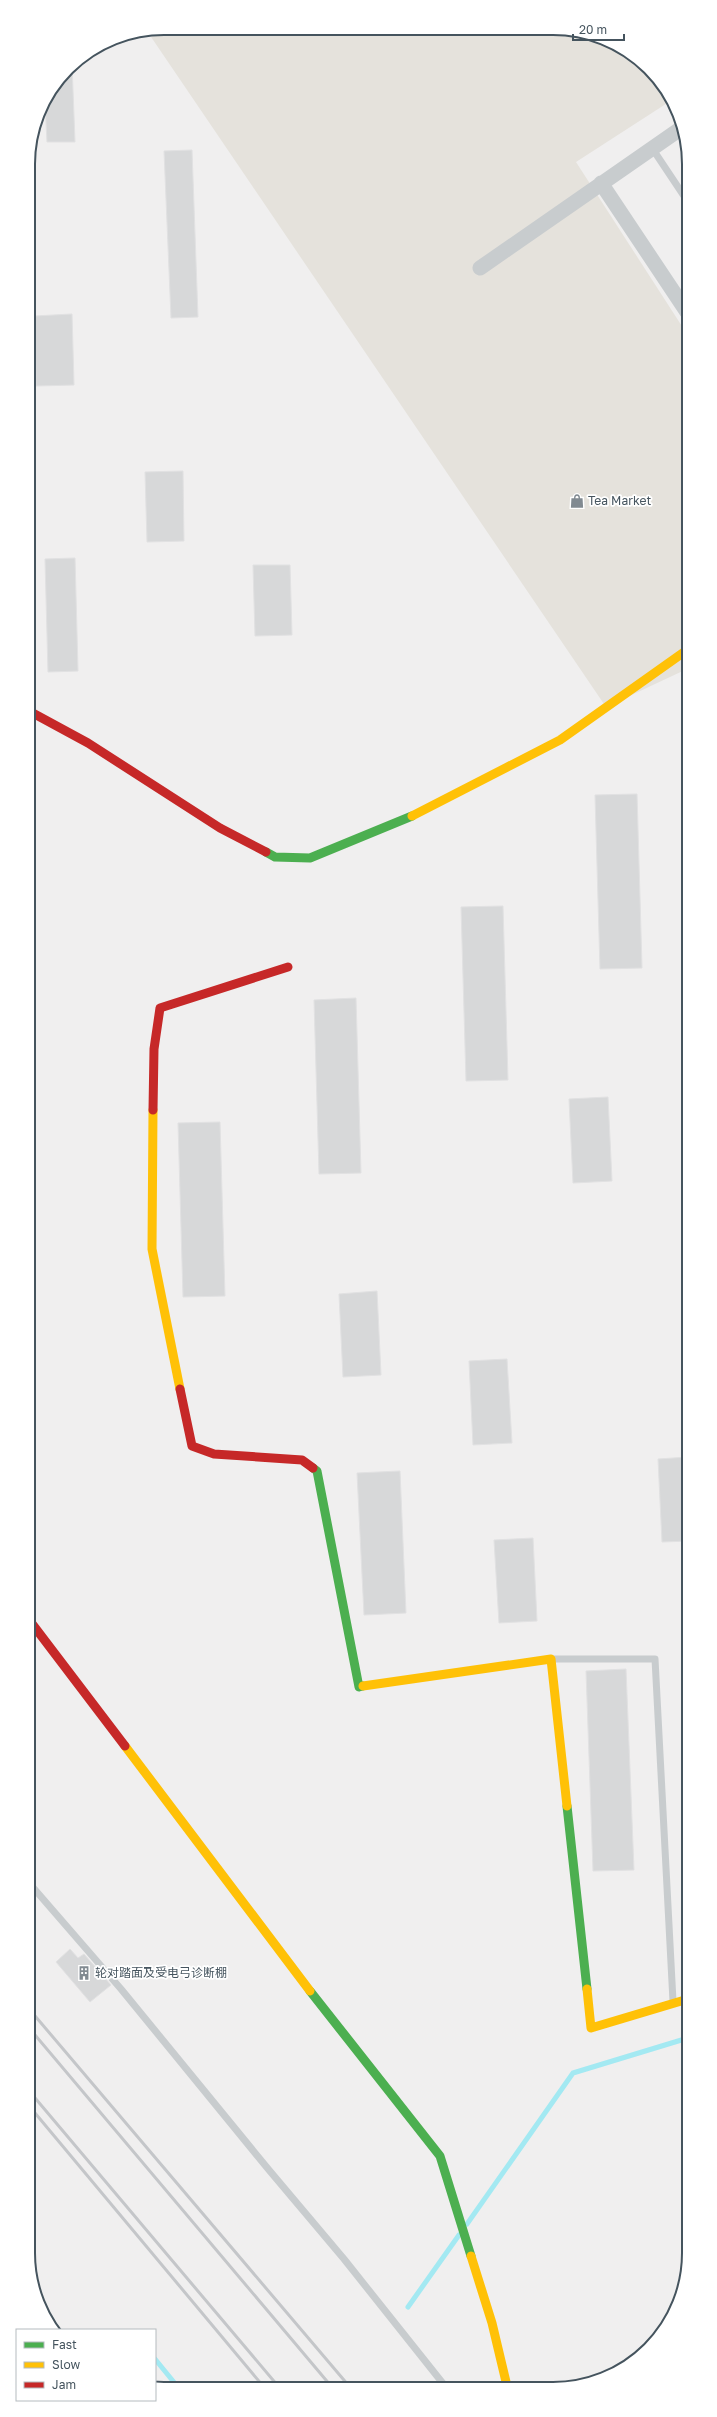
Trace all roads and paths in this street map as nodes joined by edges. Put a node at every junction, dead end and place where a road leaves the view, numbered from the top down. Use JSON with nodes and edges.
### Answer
{"nodes":[{"id":1,"x":677,"y":131,"type":"edge"},
{"id":2,"x":652,"y":148,"type":"junction"},
{"id":3,"x":601,"y":183,"type":"junction"},
{"id":4,"x":682,"y":193,"type":"edge"},
{"id":5,"x":480,"y":268,"type":"dead end"},
{"id":6,"x":682,"y":304,"type":"edge"},
{"id":7,"x":682,"y":654,"type":"edge"},
{"id":8,"x":35,"y":714,"type":"edge"},
{"id":9,"x":288,"y":967,"type":"dead end"},
{"id":10,"x":35,"y":1628,"type":"edge"},
{"id":11,"x":551,"y":1659,"type":"junction"},
{"id":12,"x":35,"y":1890,"type":"edge"},
{"id":13,"x":682,"y":2001,"type":"edge"},
{"id":14,"x":673,"y":2004,"type":"junction"},
{"id":15,"x":442,"y":2382,"type":"edge"},
{"id":16,"x":506,"y":2382,"type":"edge"}],
"edges":[{"from":1,"to":2,"type":"street"},
{"from":2,"to":3,"type":"street"},
{"from":2,"to":4,"type":"lane"},
{"from":3,"to":5,"type":"street"},
{"from":3,"to":6,"type":"street"},
{"from":7,"to":8,"type":"street"},
{"from":9,"to":11,"type":"street"},
{"from":10,"to":16,"type":"street"},
{"from":11,"to":14,"type":"lane"},
{"from":11,"to":14,"type":"street"},
{"from":12,"to":15,"type":"lane"},
{"from":13,"to":14,"type":"street"}]}
